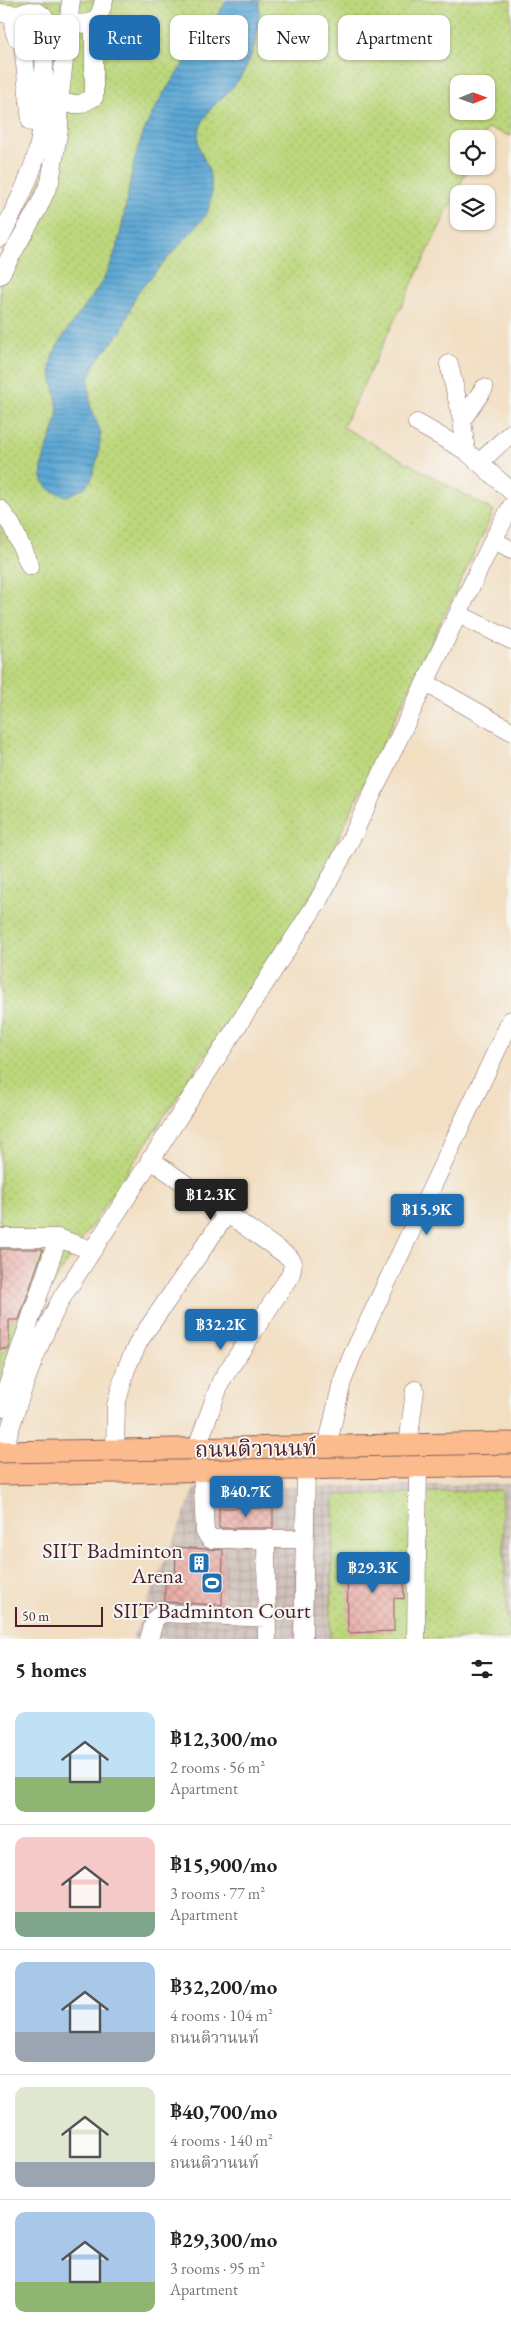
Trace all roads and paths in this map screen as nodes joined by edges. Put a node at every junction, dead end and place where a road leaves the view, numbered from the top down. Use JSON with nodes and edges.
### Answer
{"nodes":[{"id":1,"x":71,"y":0,"type":"edge"},
{"id":2,"x":104,"y":0,"type":"edge"},
{"id":3,"x":32,"y":9,"type":"edge"},
{"id":4,"x":0,"y":13,"type":"edge"},
{"id":5,"x":69,"y":15,"type":"edge"},
{"id":6,"x":100,"y":15,"type":"edge"},
{"id":7,"x":13,"y":39,"type":"edge"},
{"id":8,"x":44,"y":60,"type":"edge"},
{"id":9,"x":64,"y":60,"type":"edge"},
{"id":10,"x":94,"y":60,"type":"edge"},
{"id":11,"x":60,"y":104,"type":"junction"},
{"id":12,"x":26,"y":182,"type":"junction"},
{"id":13,"x":0,"y":238,"type":"edge"},
{"id":14,"x":0,"y":275,"type":"edge"},
{"id":15,"x":449,"y":364,"type":"dead end"},
{"id":16,"x":484,"y":388,"type":"dead end"},
{"id":17,"x":462,"y":420,"type":"junction"},
{"id":18,"x":417,"y":422,"type":"dead end"},
{"id":19,"x":511,"y":433,"type":"edge"},
{"id":20,"x":466,"y":451,"type":"junction"},
{"id":21,"x":480,"y":462,"type":"junction"},
{"id":22,"x":511,"y":491,"type":"edge"},
{"id":23,"x":511,"y":507,"type":"edge"},
{"id":24,"x":0,"y":509,"type":"edge"},
{"id":25,"x":493,"y":540,"type":"junction"},
{"id":26,"x":511,"y":550,"type":"edge"},
{"id":27,"x":30,"y":566,"type":"dead end"},
{"id":28,"x":458,"y":614,"type":"junction"},
{"id":29,"x":511,"y":640,"type":"edge"},
{"id":30,"x":426,"y":683,"type":"junction"},
{"id":31,"x":511,"y":731,"type":"edge"},
{"id":32,"x":511,"y":1020,"type":"edge"},
{"id":33,"x":150,"y":1159,"type":"junction"},
{"id":34,"x":228,"y":1212,"type":"junction"},
{"id":35,"x":0,"y":1238,"type":"edge"},
{"id":36,"x":58,"y":1238,"type":"junction"},
{"id":37,"x":91,"y":1250,"type":"junction"},
{"id":38,"x":415,"y":1390,"type":"dead end"},
{"id":39,"x":0,"y":1408,"type":"edge"},
{"id":40,"x":511,"y":1443,"type":"edge"},
{"id":41,"x":408,"y":1445,"type":"junction"},
{"id":42,"x":327,"y":1446,"type":"junction"},
{"id":43,"x":305,"y":1447,"type":"junction"},
{"id":44,"x":115,"y":1450,"type":"junction"},
{"id":45,"x":196,"y":1450,"type":"junction"},
{"id":46,"x":2,"y":1452,"type":"edge"},
{"id":47,"x":511,"y":1465,"type":"edge"},
{"id":48,"x":418,"y":1468,"type":"junction"},
{"id":49,"x":306,"y":1469,"type":"junction"},
{"id":50,"x":327,"y":1469,"type":"junction"},
{"id":51,"x":202,"y":1470,"type":"junction"},
{"id":52,"x":0,"y":1474,"type":"edge"},
{"id":53,"x":266,"y":1539,"type":"junction"},
{"id":54,"x":304,"y":1539,"type":"junction"},
{"id":55,"x":267,"y":1618,"type":"junction"},
{"id":56,"x":149,"y":1639,"type":"edge"},
{"id":57,"x":267,"y":1639,"type":"edge"},
{"id":58,"x":302,"y":1639,"type":"edge"},
{"id":59,"x":416,"y":1639,"type":"edge"}],
"edges":[{"from":1,"to":5,"type":"street"},
{"from":2,"to":6,"type":"street"},
{"from":3,"to":4,"type":"street"},
{"from":3,"to":7,"type":"street"},
{"from":7,"to":12,"type":"street"},
{"from":8,"to":12,"type":"street"},
{"from":9,"to":11,"type":"street"},
{"from":10,"to":11,"type":"street"},
{"from":11,"to":14,"type":"street"},
{"from":12,"to":13,"type":"street"},
{"from":15,"to":17,"type":"street"},
{"from":16,"to":17,"type":"street"},
{"from":17,"to":20,"type":"street"},
{"from":18,"to":20,"type":"street"},
{"from":19,"to":21,"type":"street"},
{"from":20,"to":21,"type":"street"},
{"from":21,"to":22,"type":"street"},
{"from":23,"to":25,"type":"street"},
{"from":24,"to":27,"type":"street"},
{"from":25,"to":26,"type":"street"},
{"from":25,"to":28,"type":"street"},
{"from":28,"to":29,"type":"street"},
{"from":28,"to":30,"type":"street"},
{"from":30,"to":31,"type":"street"},
{"from":30,"to":33,"type":"street"},
{"from":32,"to":42,"type":"street"},
{"from":33,"to":34,"type":"street"},
{"from":33,"to":37,"type":"street"},
{"from":34,"to":44,"type":"street"},
{"from":34,"to":45,"type":"street"},
{"from":35,"to":36,"type":"street"},
{"from":36,"to":37,"type":"street"},
{"from":36,"to":39,"type":"street"},
{"from":37,"to":46,"type":"street"},
{"from":38,"to":41,"type":"street"},
{"from":40,"to":41,"type":"main road","name":"ถนนติวานนท์"},
{"from":41,"to":42,"type":"main road","name":"ถนนติวานนท์"},
{"from":42,"to":43,"type":"main road","name":"ถนนติวานนท์"},
{"from":42,"to":50,"type":"main road"},
{"from":43,"to":45,"type":"main road","name":"ถนนติวานนท์"},
{"from":43,"to":49,"type":"main road"},
{"from":44,"to":45,"type":"main road","name":"ถนนติวานนท์"},
{"from":44,"to":46,"type":"main road","name":"ถนนติวานนท์"},
{"from":47,"to":48,"type":"main road","name":"ถนนติวานนท์"},
{"from":48,"to":50,"type":"main road","name":"ถนนติวานนท์"},
{"from":48,"to":59,"type":"street"},
{"from":49,"to":50,"type":"main road","name":"ถนนติวานนท์"},
{"from":49,"to":51,"type":"main road","name":"ถนนติวานนท์"},
{"from":49,"to":54,"type":"street"},
{"from":51,"to":52,"type":"main road","name":"ถนนติวานนท์"},
{"from":51,"to":53,"type":"street"},
{"from":53,"to":54,"type":"street"},
{"from":53,"to":55,"type":"street"},
{"from":54,"to":58,"type":"street"},
{"from":55,"to":56,"type":"street"},
{"from":55,"to":57,"type":"street"}]}
